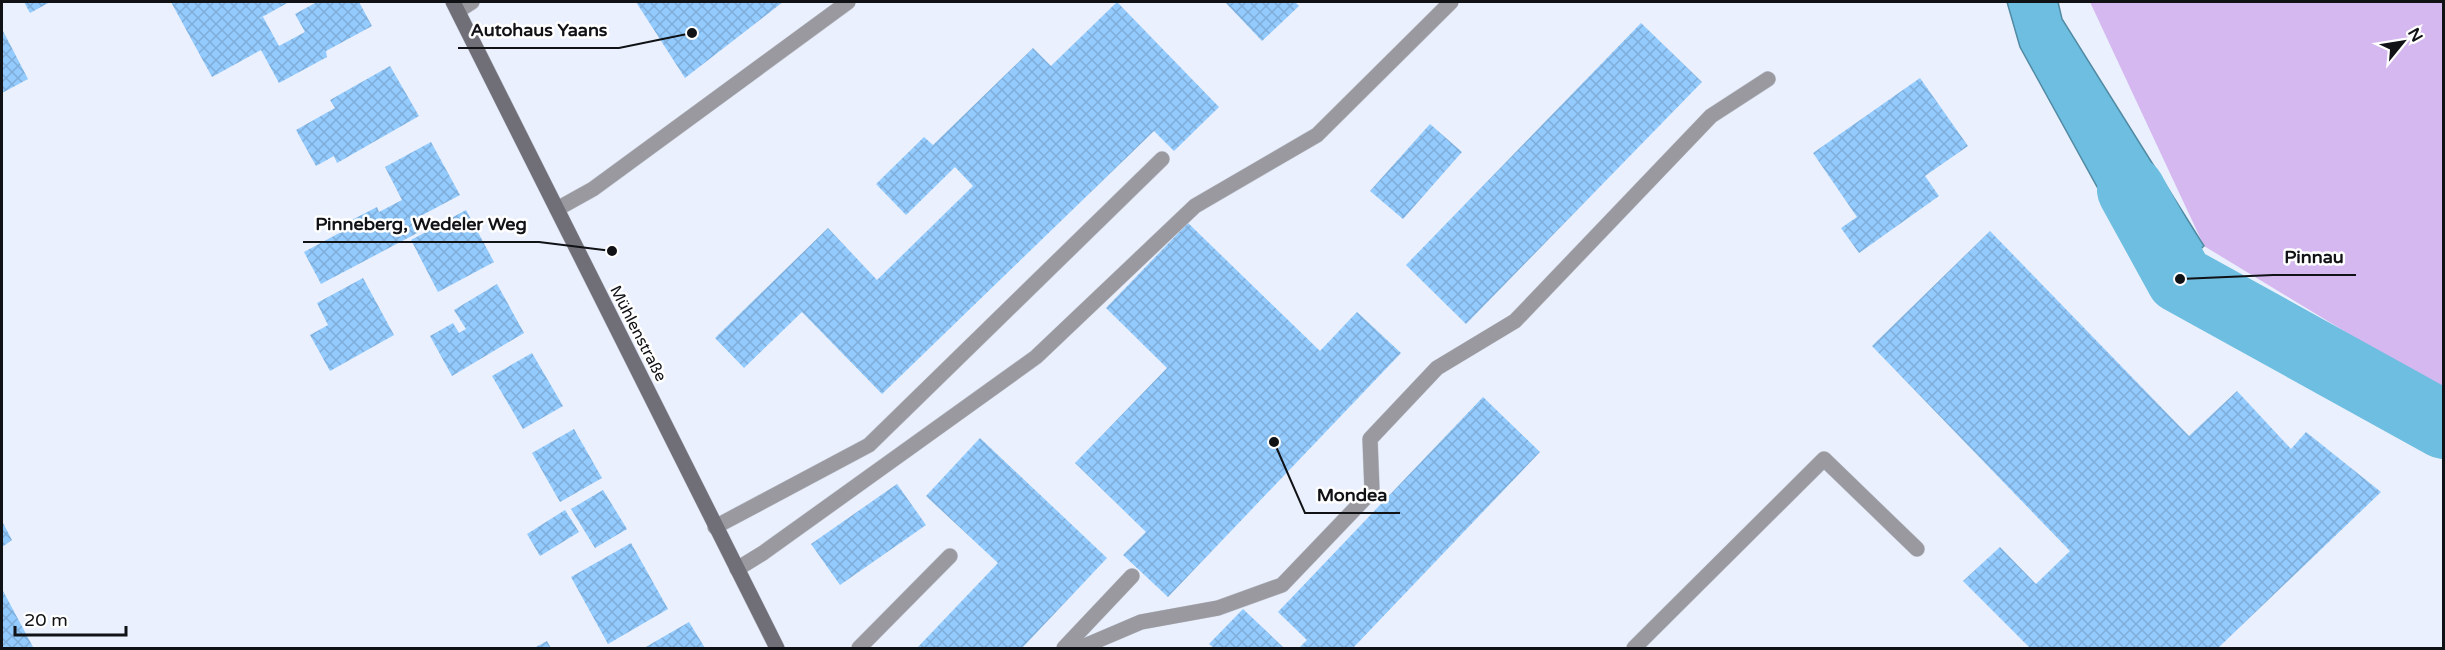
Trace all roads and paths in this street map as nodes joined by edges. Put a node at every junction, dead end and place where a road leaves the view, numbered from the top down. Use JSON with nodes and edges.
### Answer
{"nodes":[{"id":1,"x":472,"y":2,"type":"edge"},
{"id":2,"x":848,"y":2,"type":"edge"},
{"id":3,"x":1451,"y":2,"type":"edge"},
{"id":4,"x":456,"y":6,"type":"edge"},
{"id":5,"x":1768,"y":80,"type":"dead end"},
{"id":6,"x":1162,"y":159,"type":"dead end"},
{"id":7,"x":557,"y":209,"type":"junction"},
{"id":8,"x":715,"y":527,"type":"junction"},
{"id":9,"x":1917,"y":549,"type":"dead end"},
{"id":10,"x":950,"y":556,"type":"dead end"},
{"id":11,"x":737,"y":569,"type":"junction"},
{"id":12,"x":1132,"y":576,"type":"dead end"},
{"id":13,"x":777,"y":648,"type":"edge"},
{"id":14,"x":859,"y":648,"type":"edge"},
{"id":15,"x":1064,"y":648,"type":"edge"},
{"id":16,"x":1080,"y":648,"type":"edge"},
{"id":17,"x":1634,"y":648,"type":"edge"}],
"edges":[{"from":1,"to":4,"type":"lane"},
{"from":2,"to":7,"type":"lane"},
{"from":3,"to":11,"type":"lane"},
{"from":4,"to":7,"type":"main road","name":"Mühlenstraße"},
{"from":5,"to":16,"type":"lane"},
{"from":6,"to":8,"type":"lane"},
{"from":7,"to":8,"type":"main road","name":"Mühlenstraße"},
{"from":8,"to":11,"type":"main road","name":"Mühlenstraße"},
{"from":9,"to":17,"type":"lane"},
{"from":10,"to":14,"type":"lane"},
{"from":11,"to":13,"type":"main road","name":"Mühlenstraße"},
{"from":12,"to":15,"type":"lane"}]}
